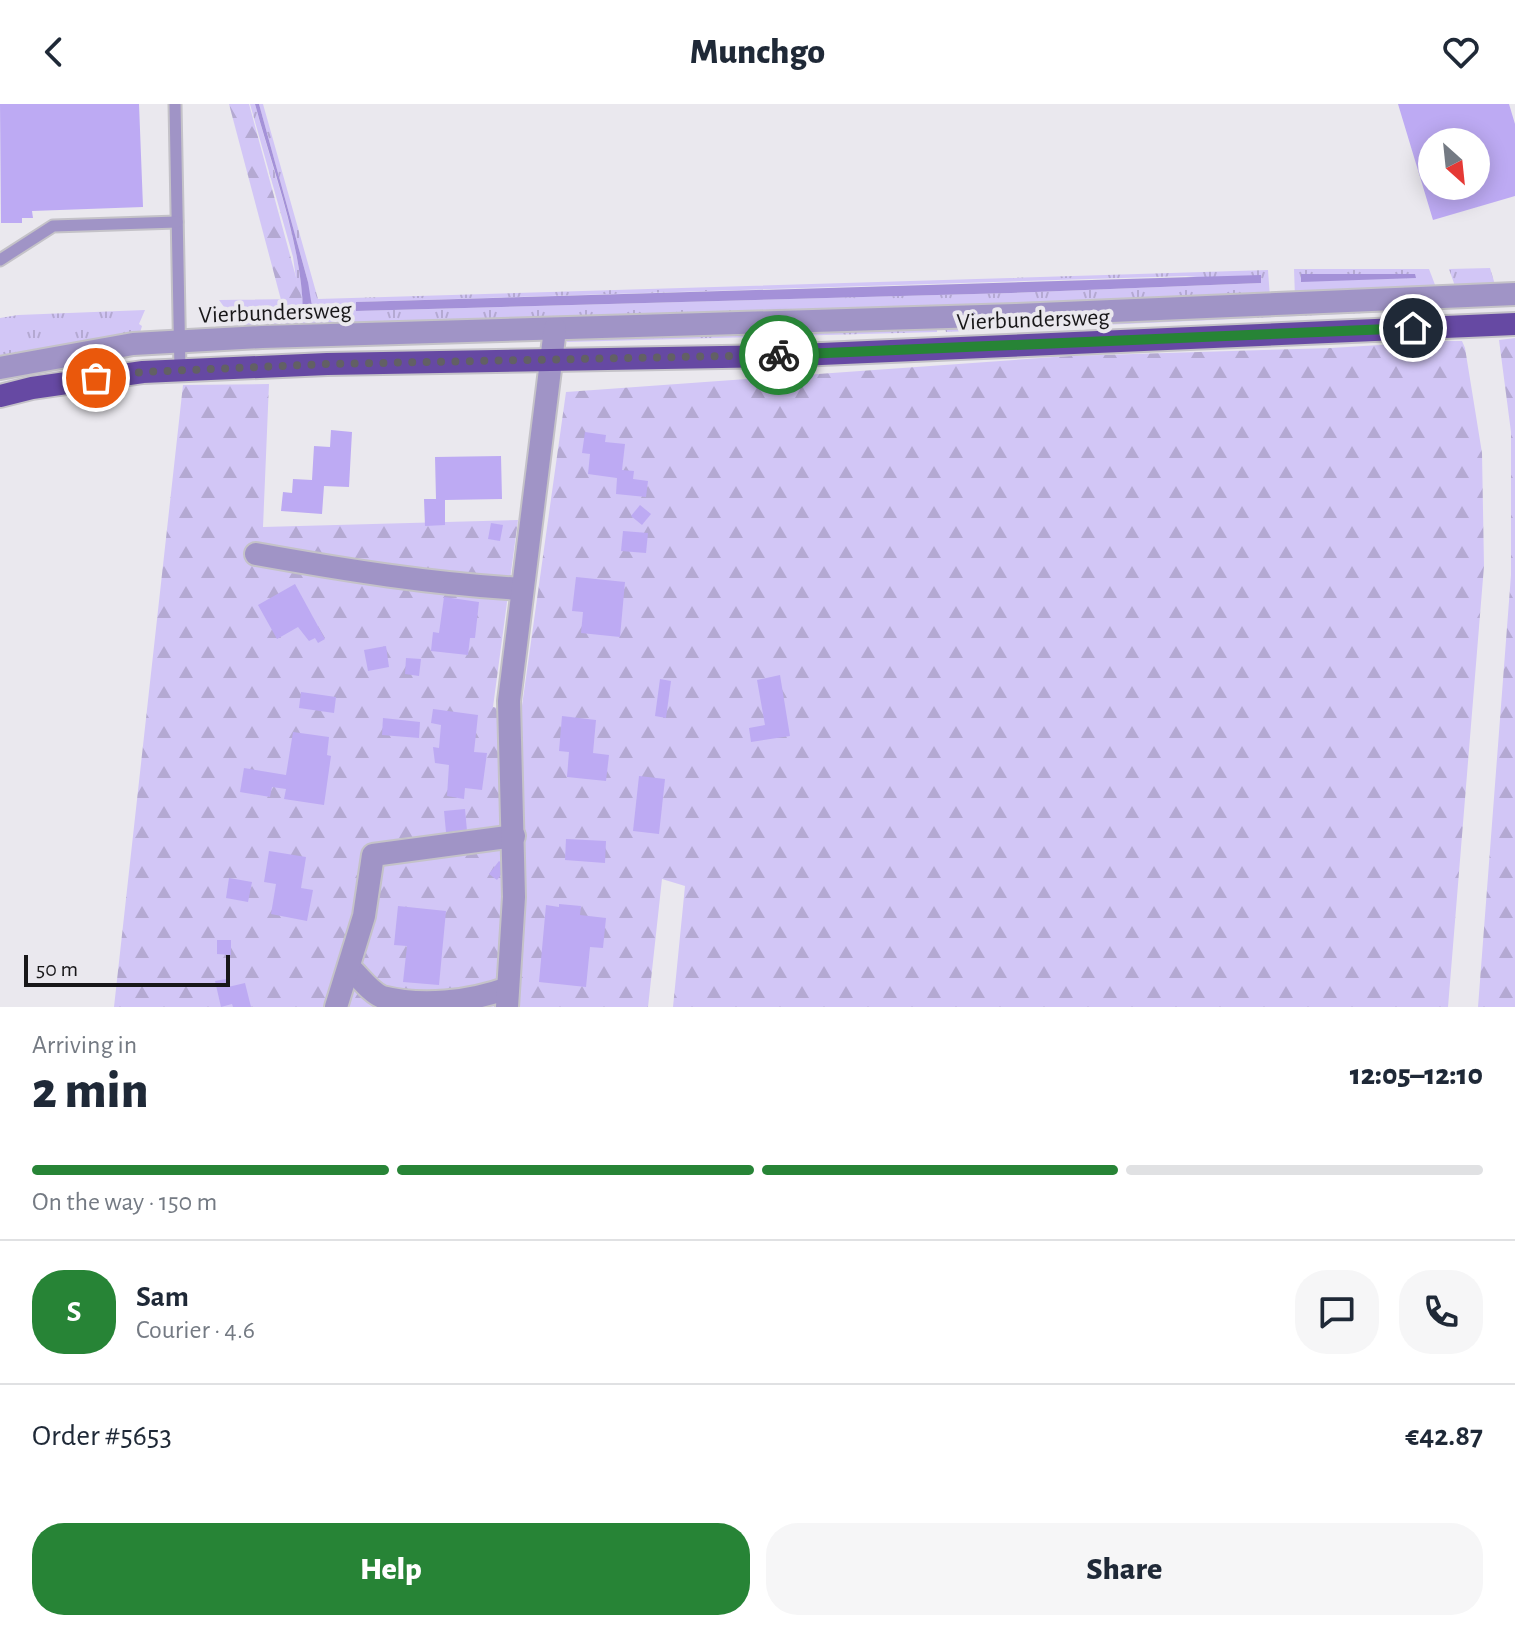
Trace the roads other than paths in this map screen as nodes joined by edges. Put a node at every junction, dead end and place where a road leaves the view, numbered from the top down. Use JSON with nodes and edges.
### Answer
{"nodes":[{"id":1,"x":175,"y":104,"type":"edge"},
{"id":2,"x":177,"y":222,"type":"junction"},
{"id":3,"x":0,"y":260,"type":"edge"},
{"id":4,"x":1515,"y":294,"type":"edge"},
{"id":5,"x":1515,"y":324,"type":"edge"},
{"id":6,"x":555,"y":329,"type":"junction"},
{"id":7,"x":179,"y":342,"type":"junction"},
{"id":8,"x":553,"y":360,"type":"junction"},
{"id":9,"x":0,"y":368,"type":"edge"},
{"id":10,"x":180,"y":371,"type":"junction"},
{"id":11,"x":0,"y":396,"type":"edge"},
{"id":12,"x":256,"y":554,"type":"dead end"},
{"id":13,"x":522,"y":589,"type":"junction"},
{"id":14,"x":514,"y":836,"type":"junction"},
{"id":15,"x":349,"y":967,"type":"junction"},
{"id":16,"x":507,"y":998,"type":"edge"},
{"id":17,"x":336,"y":1007,"type":"edge"}],
"edges":[{"from":1,"to":2,"type":"lane"},
{"from":2,"to":3,"type":"lane"},
{"from":2,"to":7,"type":"lane"},
{"from":4,"to":6,"type":"street","name":"Vierbundersweg"},
{"from":5,"to":8,"type":"main road","name":"Vierbundersweg"},
{"from":6,"to":7,"type":"street","name":"Vierbundersweg"},
{"from":6,"to":8,"type":"street"},
{"from":7,"to":9,"type":"street","name":"Vierbundersweg"},
{"from":7,"to":10,"type":"lane"},
{"from":8,"to":10,"type":"main road","name":"Vierbundersweg"},
{"from":8,"to":13,"type":"street"},
{"from":10,"to":11,"type":"main road","name":"Vierbundersweg"},
{"from":12,"to":13,"type":"street"},
{"from":13,"to":14,"type":"street"},
{"from":14,"to":15,"type":"street"},
{"from":14,"to":16,"type":"street"},
{"from":15,"to":16,"type":"street"},
{"from":15,"to":17,"type":"street"}]}
